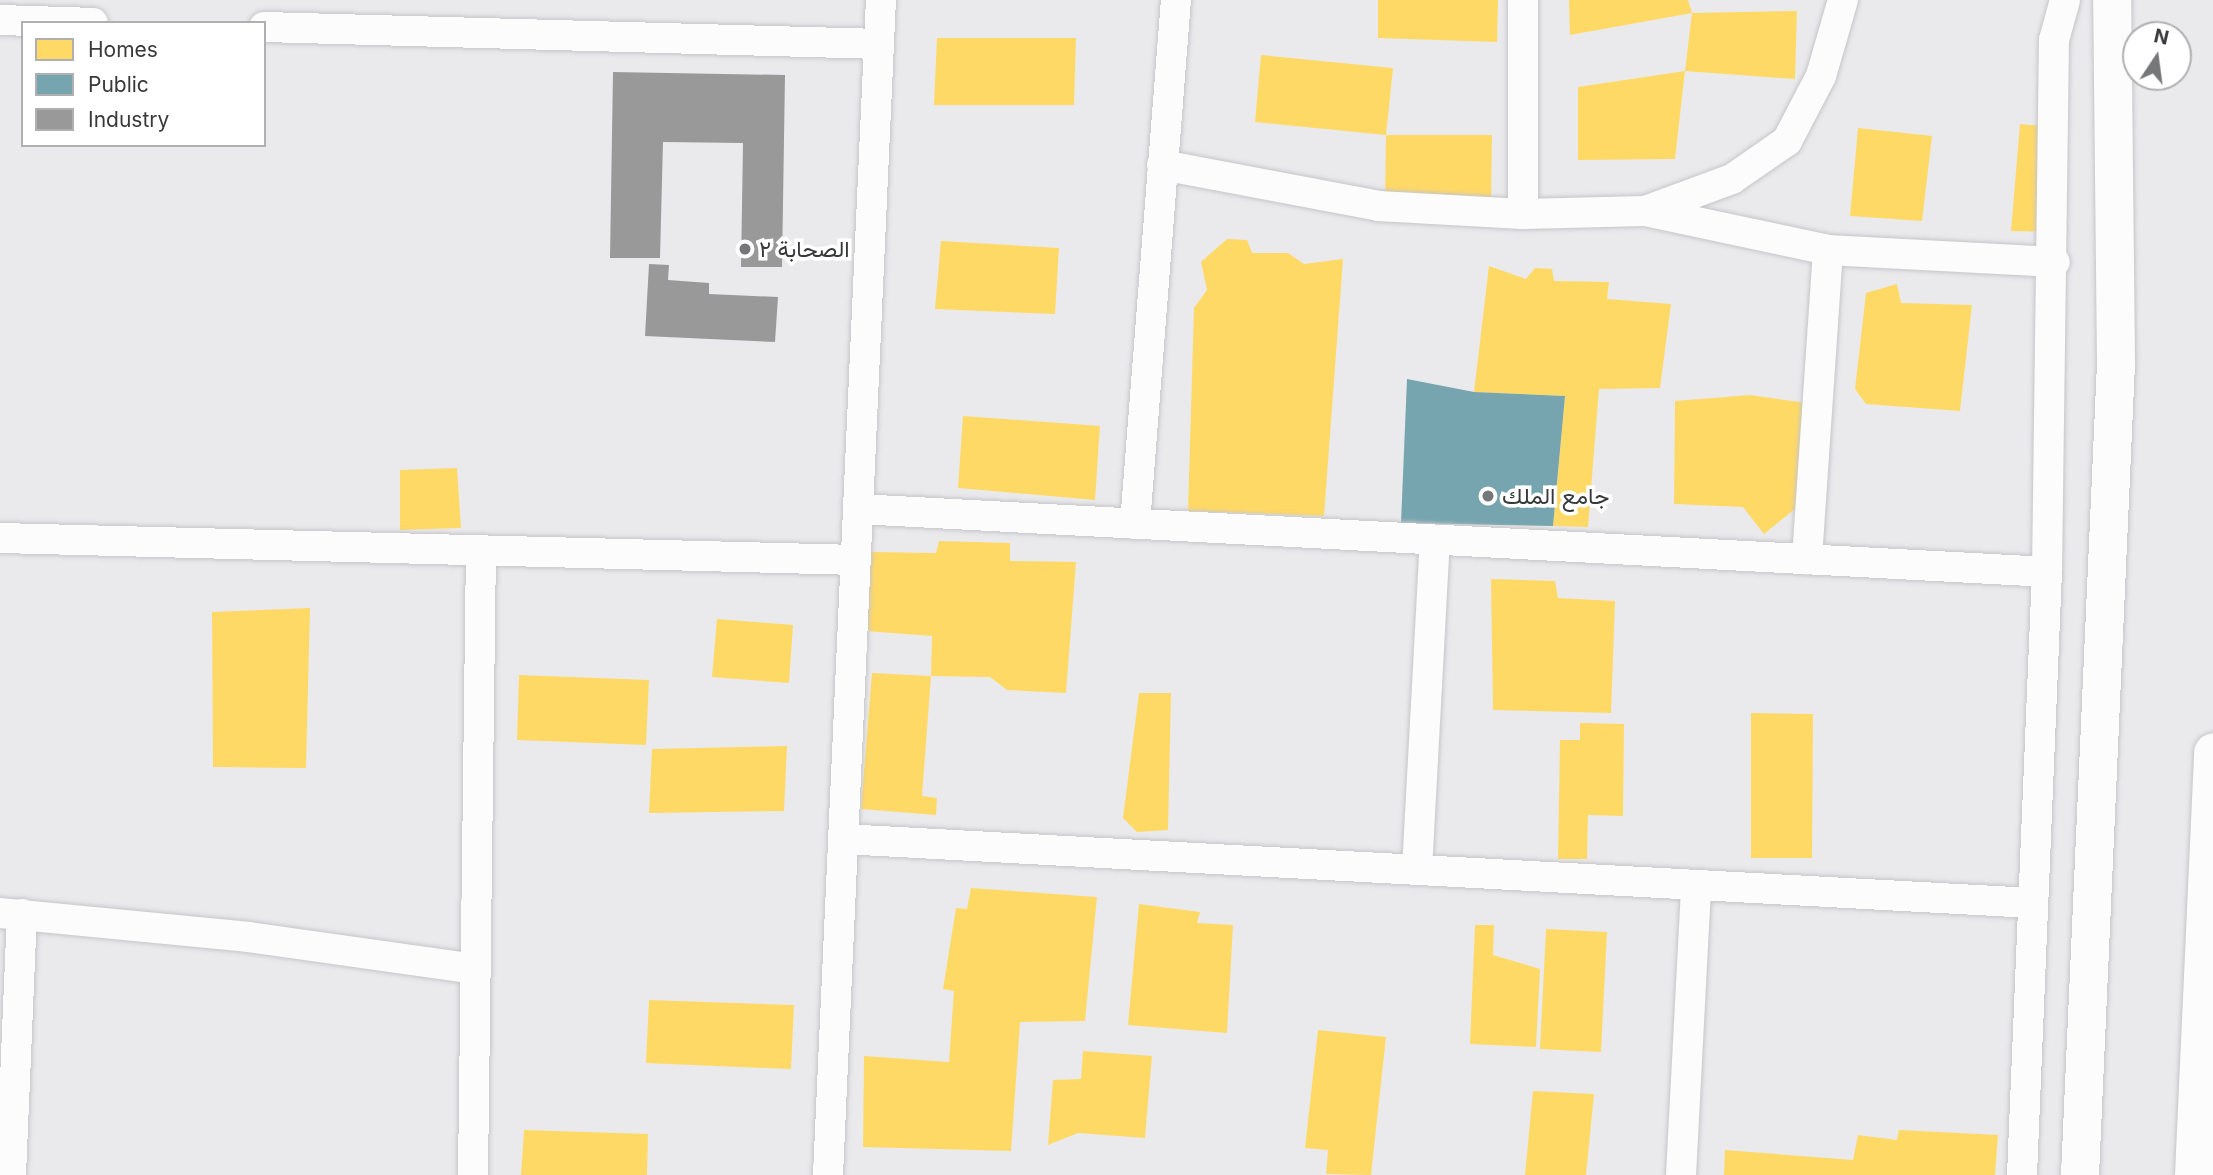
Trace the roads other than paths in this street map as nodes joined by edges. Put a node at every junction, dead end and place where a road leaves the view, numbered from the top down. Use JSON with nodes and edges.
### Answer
{"nodes":[{"id":1,"x":881,"y":0,"type":"edge"},
{"id":2,"x":1176,"y":0,"type":"edge"},
{"id":3,"x":1523,"y":0,"type":"edge"},
{"id":4,"x":1843,"y":0,"type":"edge"},
{"id":5,"x":2065,"y":0,"type":"edge"},
{"id":6,"x":2112,"y":0,"type":"edge"},
{"id":7,"x":0,"y":20,"type":"edge"},
{"id":8,"x":31,"y":21,"type":"edge"},
{"id":9,"x":266,"y":27,"type":"edge"},
{"id":10,"x":878,"y":44,"type":"junction"},
{"id":11,"x":1163,"y":164,"type":"junction"},
{"id":12,"x":1645,"y":211,"type":"junction"},
{"id":13,"x":1523,"y":214,"type":"junction"},
{"id":14,"x":1828,"y":250,"type":"junction"},
{"id":15,"x":2055,"y":262,"type":"junction"},
{"id":16,"x":858,"y":509,"type":"junction"},
{"id":17,"x":1135,"y":524,"type":"junction"},
{"id":18,"x":0,"y":538,"type":"edge"},
{"id":19,"x":1435,"y":540,"type":"junction"},
{"id":20,"x":481,"y":550,"type":"junction"},
{"id":21,"x":1807,"y":559,"type":"junction"},
{"id":22,"x":856,"y":560,"type":"junction"},
{"id":23,"x":2048,"y":572,"type":"junction"},
{"id":24,"x":2213,"y":752,"type":"edge"},
{"id":25,"x":844,"y":839,"type":"junction"},
{"id":26,"x":1417,"y":870,"type":"junction"},
{"id":27,"x":1696,"y":885,"type":"junction"},
{"id":28,"x":2033,"y":903,"type":"junction"},
{"id":29,"x":11,"y":914,"type":"edge"},
{"id":30,"x":476,"y":969,"type":"junction"},
{"id":31,"x":11,"y":1175,"type":"edge"},
{"id":32,"x":473,"y":1175,"type":"edge"},
{"id":33,"x":828,"y":1175,"type":"edge"},
{"id":34,"x":846,"y":1175,"type":"edge"},
{"id":35,"x":1681,"y":1175,"type":"edge"},
{"id":36,"x":2022,"y":1175,"type":"edge"},
{"id":37,"x":2080,"y":1175,"type":"edge"},
{"id":38,"x":2194,"y":1175,"type":"edge"}],
"edges":[{"from":1,"to":10,"type":"street"},
{"from":2,"to":11,"type":"street"},
{"from":3,"to":13,"type":"street"},
{"from":4,"to":12,"type":"street"},
{"from":5,"to":15,"type":"street"},
{"from":6,"to":37,"type":"main road"},
{"from":7,"to":8,"type":"street"},
{"from":9,"to":10,"type":"street"},
{"from":10,"to":16,"type":"street"},
{"from":11,"to":13,"type":"street"},
{"from":11,"to":17,"type":"street"},
{"from":12,"to":13,"type":"street"},
{"from":12,"to":14,"type":"street"},
{"from":14,"to":15,"type":"street"},
{"from":14,"to":21,"type":"street"},
{"from":15,"to":23,"type":"street"},
{"from":16,"to":17,"type":"street"},
{"from":16,"to":22,"type":"street"},
{"from":17,"to":19,"type":"street"},
{"from":18,"to":20,"type":"street"},
{"from":19,"to":21,"type":"street"},
{"from":19,"to":26,"type":"street"},
{"from":20,"to":22,"type":"street"},
{"from":20,"to":30,"type":"street"},
{"from":21,"to":23,"type":"street"},
{"from":22,"to":25,"type":"street"},
{"from":23,"to":28,"type":"street"},
{"from":24,"to":38,"type":"main road"},
{"from":25,"to":26,"type":"street"},
{"from":25,"to":33,"type":"street"},
{"from":26,"to":27,"type":"street"},
{"from":27,"to":28,"type":"street"},
{"from":27,"to":35,"type":"street"},
{"from":28,"to":36,"type":"street"},
{"from":29,"to":30,"type":"street"},
{"from":29,"to":31,"type":"street"},
{"from":30,"to":32,"type":"street"},
{"from":33,"to":34,"type":"street"}]}
